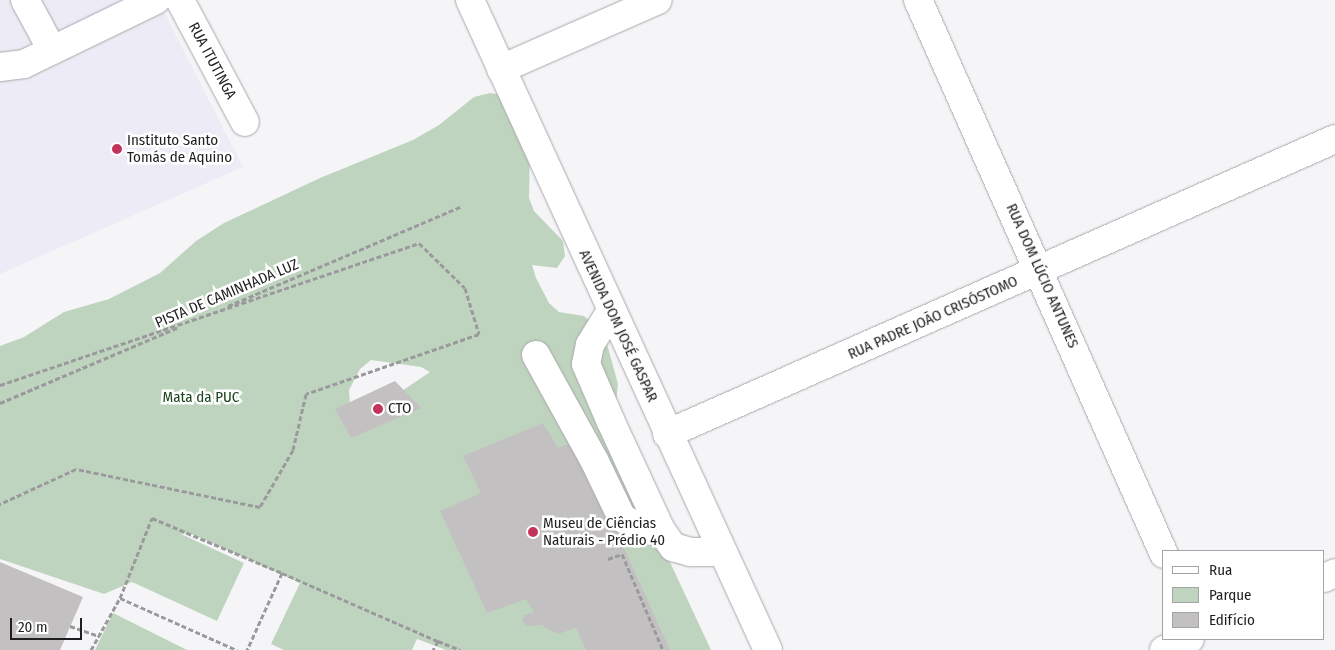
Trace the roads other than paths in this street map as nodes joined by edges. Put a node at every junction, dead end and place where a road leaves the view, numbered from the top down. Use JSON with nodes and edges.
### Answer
{"nodes":[{"id":1,"x":25,"y":0,"type":"edge"},
{"id":2,"x":156,"y":0,"type":"edge"},
{"id":3,"x":180,"y":0,"type":"edge"},
{"id":4,"x":470,"y":0,"type":"edge"},
{"id":5,"x":658,"y":0,"type":"edge"},
{"id":6,"x":918,"y":0,"type":"edge"},
{"id":7,"x":52,"y":50,"type":"junction"},
{"id":8,"x":4,"y":60,"type":"edge"},
{"id":9,"x":501,"y":69,"type":"junction"},
{"id":10,"x":244,"y":122,"type":"dead end"},
{"id":11,"x":1335,"y":139,"type":"edge"},
{"id":12,"x":1040,"y":271,"type":"junction"},
{"id":13,"x":611,"y":311,"type":"junction"},
{"id":14,"x":536,"y":355,"type":"dead end"},
{"id":15,"x":667,"y":434,"type":"junction"},
{"id":16,"x":661,"y":530,"type":"junction"},
{"id":17,"x":1162,"y":550,"type":"edge"},
{"id":18,"x":722,"y":552,"type":"junction"},
{"id":19,"x":1188,"y":640,"type":"edge"},
{"id":20,"x":768,"y":650,"type":"edge"},
{"id":21,"x":1164,"y":650,"type":"edge"}],
"edges":[{"from":1,"to":7,"type":"street"},
{"from":2,"to":7,"type":"street"},
{"from":3,"to":10,"type":"street","name":"RUA ITUTINGA"},
{"from":4,"to":9,"type":"street","name":"AVENIDA DOM JOSÉ GASPAR"},
{"from":5,"to":9,"type":"street"},
{"from":6,"to":12,"type":"street","name":"RUA DOM LÚCIO ANTUNES"},
{"from":7,"to":8,"type":"street"},
{"from":9,"to":13,"type":"street","name":"AVENIDA DOM JOSÉ GASPAR"},
{"from":11,"to":12,"type":"street","name":"RUA PADRE JOÃO CRISÓSTOMO"},
{"from":12,"to":15,"type":"street","name":"RUA PADRE JOÃO CRISÓSTOMO"},
{"from":12,"to":17,"type":"street","name":"RUA DOM LÚCIO ANTUNES"},
{"from":13,"to":15,"type":"street","name":"AVENIDA DOM JOSÉ GASPAR"},
{"from":13,"to":16,"type":"street"},
{"from":14,"to":16,"type":"street"},
{"from":15,"to":18,"type":"street","name":"AVENIDA DOM JOSÉ GASPAR"},
{"from":16,"to":18,"type":"street"},
{"from":18,"to":20,"type":"street","name":"AVENIDA DOM JOSÉ GASPAR"},
{"from":19,"to":21,"type":"street"}]}
